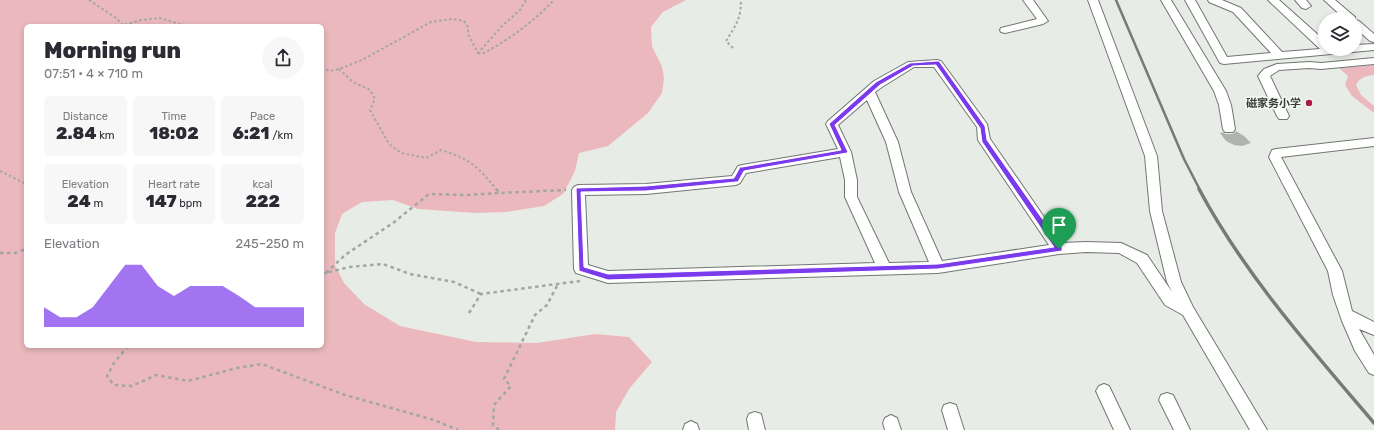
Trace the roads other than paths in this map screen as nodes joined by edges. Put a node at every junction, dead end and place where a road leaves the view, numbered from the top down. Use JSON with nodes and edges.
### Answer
{"nodes":[{"id":1,"x":1028,"y":0,"type":"edge"},
{"id":2,"x":1093,"y":0,"type":"edge"},
{"id":3,"x":1166,"y":0,"type":"edge"},
{"id":4,"x":1190,"y":0,"type":"edge"},
{"id":5,"x":1213,"y":0,"type":"edge"},
{"id":6,"x":1273,"y":0,"type":"edge"},
{"id":7,"x":1329,"y":0,"type":"edge"},
{"id":8,"x":1343,"y":12,"type":"edge"},
{"id":9,"x":1362,"y":29,"type":"edge"},
{"id":10,"x":1005,"y":30,"type":"dead end"},
{"id":11,"x":1374,"y":39,"type":"edge"},
{"id":12,"x":1318,"y":41,"type":"edge"},
{"id":13,"x":1374,"y":47,"type":"edge"},
{"id":14,"x":1362,"y":48,"type":"edge"},
{"id":15,"x":1318,"y":50,"type":"edge"},
{"id":16,"x":1280,"y":56,"type":"junction"},
{"id":17,"x":1374,"y":61,"type":"edge"},
{"id":18,"x":869,"y":91,"type":"junction"},
{"id":19,"x":1283,"y":116,"type":"dead end"},
{"id":20,"x":1229,"y":129,"type":"dead end"},
{"id":21,"x":1371,"y":145,"type":"edge"},
{"id":22,"x":845,"y":152,"type":"junction"},
{"id":23,"x":1059,"y":249,"type":"junction"},
{"id":24,"x":938,"y":267,"type":"junction"},
{"id":25,"x":885,"y":269,"type":"junction"},
{"id":26,"x":1188,"y":311,"type":"junction"},
{"id":27,"x":1348,"y":316,"type":"junction"},
{"id":28,"x":1374,"y":329,"type":"edge"},
{"id":29,"x":1374,"y":368,"type":"edge"},
{"id":30,"x":1104,"y":391,"type":"dead end"},
{"id":31,"x":1166,"y":400,"type":"dead end"},
{"id":32,"x":950,"y":410,"type":"dead end"},
{"id":33,"x":956,"y":430,"type":"edge"},
{"id":34,"x":1122,"y":430,"type":"edge"},
{"id":35,"x":1182,"y":430,"type":"edge"},
{"id":36,"x":1259,"y":430,"type":"edge"}],
"edges":[{"from":1,"to":10,"type":"street"},
{"from":2,"to":26,"type":"street"},
{"from":3,"to":20,"type":"street"},
{"from":4,"to":16,"type":"street"},
{"from":5,"to":16,"type":"street"},
{"from":6,"to":12,"type":"street"},
{"from":7,"to":8,"type":"street"},
{"from":9,"to":11,"type":"street"},
{"from":13,"to":14,"type":"street"},
{"from":15,"to":16,"type":"street"},
{"from":17,"to":19,"type":"street"},
{"from":18,"to":22,"type":"street"},
{"from":18,"to":23,"type":"street"},
{"from":18,"to":24,"type":"street"},
{"from":21,"to":27,"type":"street"},
{"from":22,"to":25,"type":"street"},
{"from":22,"to":25,"type":"street"},
{"from":23,"to":24,"type":"street"},
{"from":23,"to":26,"type":"street"},
{"from":24,"to":25,"type":"street"},
{"from":26,"to":36,"type":"street"},
{"from":27,"to":28,"type":"street"},
{"from":27,"to":29,"type":"street"},
{"from":30,"to":34,"type":"street"},
{"from":31,"to":35,"type":"street"},
{"from":32,"to":33,"type":"street"}]}
